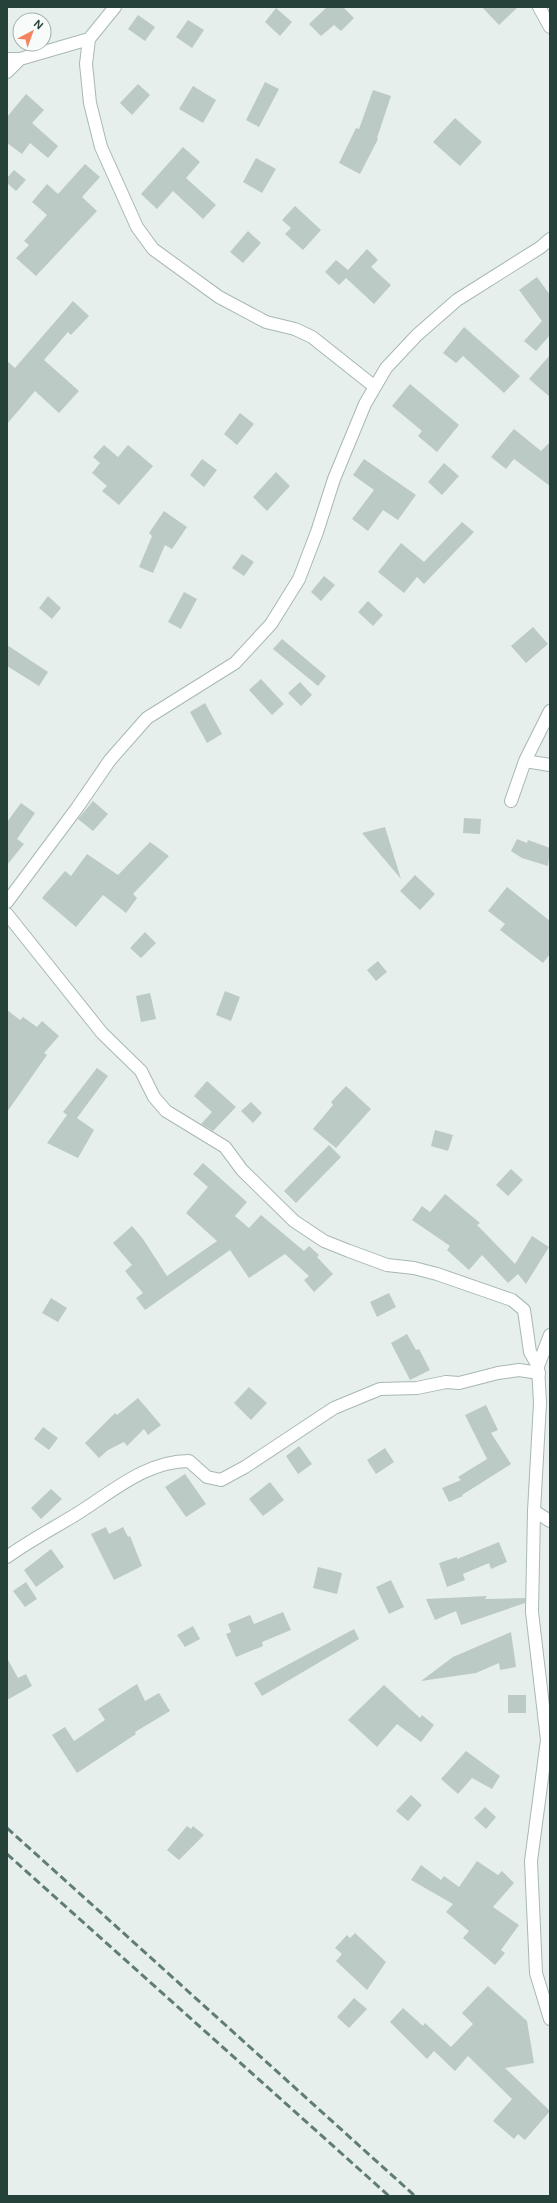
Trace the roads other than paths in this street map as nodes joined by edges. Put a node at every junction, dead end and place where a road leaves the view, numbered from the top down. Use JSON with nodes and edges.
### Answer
{"nodes":[{"id":1,"x":115,"y":7,"type":"edge"},
{"id":2,"x":540,"y":7,"type":"edge"},
{"id":3,"x":550,"y":27,"type":"edge"},
{"id":4,"x":89,"y":39,"type":"junction"},
{"id":5,"x":7,"y":59,"type":"edge"},
{"id":6,"x":20,"y":59,"type":"junction"},
{"id":7,"x":7,"y":72,"type":"edge"},
{"id":8,"x":550,"y":238,"type":"edge"},
{"id":9,"x":375,"y":387,"type":"junction"},
{"id":10,"x":550,"y":711,"type":"edge"},
{"id":11,"x":525,"y":761,"type":"junction"},
{"id":12,"x":550,"y":764,"type":"edge"},
{"id":13,"x":511,"y":800,"type":"dead end"},
{"id":14,"x":7,"y":902,"type":"edge"},
{"id":15,"x":7,"y":914,"type":"edge"},
{"id":16,"x":550,"y":1335,"type":"edge"},
{"id":17,"x":538,"y":1369,"type":"junction"},
{"id":18,"x":534,"y":1511,"type":"junction"},
{"id":19,"x":550,"y":1521,"type":"edge"},
{"id":20,"x":7,"y":1557,"type":"edge"},
{"id":21,"x":550,"y":2019,"type":"edge"}],
"edges":[{"from":1,"to":4,"type":"street"},
{"from":2,"to":3,"type":"street"},
{"from":4,"to":6,"type":"street"},
{"from":4,"to":9,"type":"street"},
{"from":5,"to":6,"type":"street"},
{"from":6,"to":7,"type":"street"},
{"from":8,"to":9,"type":"street"},
{"from":9,"to":14,"type":"street"},
{"from":10,"to":11,"type":"street"},
{"from":11,"to":12,"type":"street"},
{"from":11,"to":13,"type":"street"},
{"from":15,"to":17,"type":"street"},
{"from":16,"to":17,"type":"street"},
{"from":17,"to":18,"type":"street"},
{"from":17,"to":20,"type":"street"},
{"from":18,"to":19,"type":"street"},
{"from":18,"to":21,"type":"street"}]}
